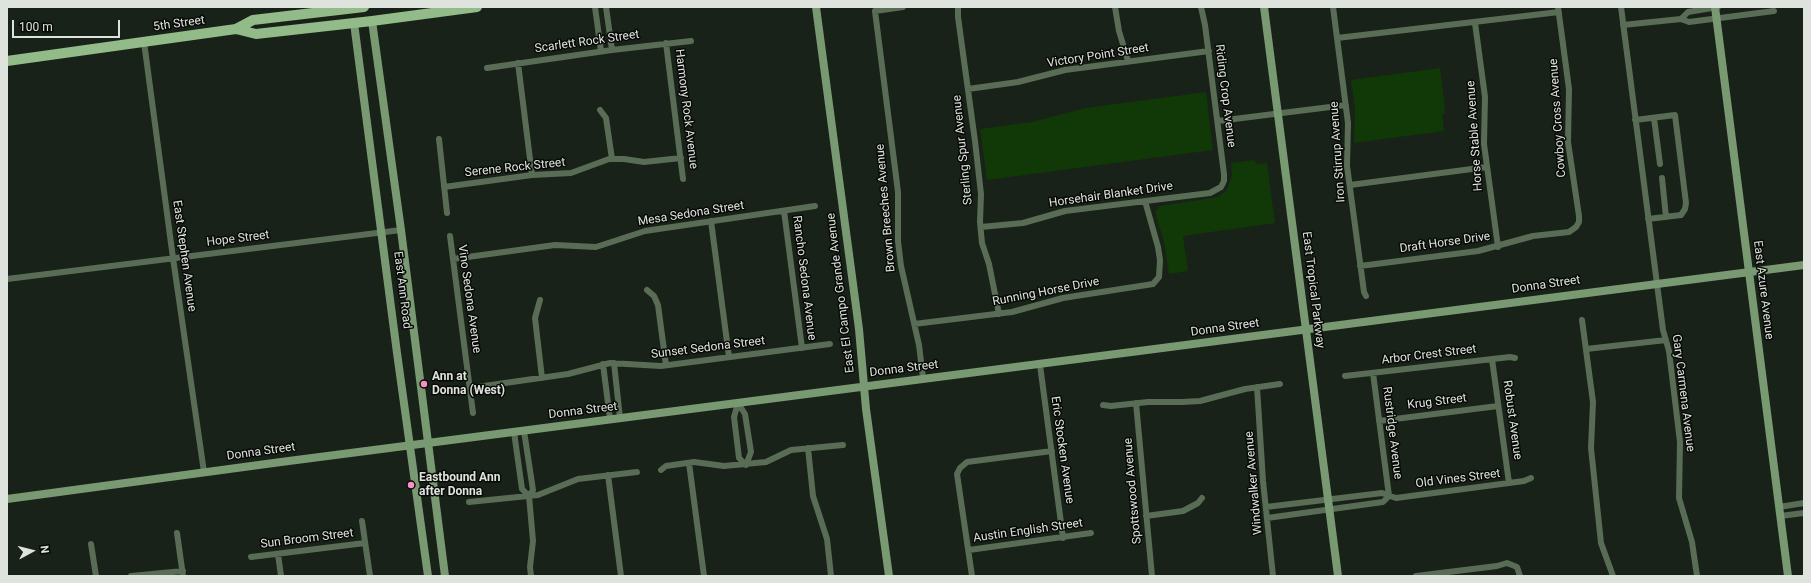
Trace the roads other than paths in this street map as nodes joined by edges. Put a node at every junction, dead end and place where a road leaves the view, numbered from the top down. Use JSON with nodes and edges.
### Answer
{"nodes":[{"id":1,"x":364,"y":7,"type":"edge"},
{"id":2,"x":370,"y":7,"type":"edge"},
{"id":3,"x":477,"y":7,"type":"edge"},
{"id":4,"x":595,"y":7,"type":"edge"},
{"id":5,"x":606,"y":7,"type":"edge"},
{"id":6,"x":816,"y":7,"type":"edge"},
{"id":7,"x":903,"y":7,"type":"edge"},
{"id":8,"x":958,"y":7,"type":"edge"},
{"id":9,"x":1116,"y":7,"type":"edge"},
{"id":10,"x":1201,"y":7,"type":"edge"},
{"id":11,"x":1264,"y":7,"type":"edge"},
{"id":12,"x":1333,"y":7,"type":"edge"},
{"id":13,"x":1621,"y":7,"type":"edge"},
{"id":14,"x":1716,"y":7,"type":"edge"},
{"id":15,"x":352,"y":8,"type":"edge"},
{"id":16,"x":1559,"y":10,"type":"edge"},
{"id":17,"x":1774,"y":12,"type":"dead end"},
{"id":18,"x":1681,"y":18,"type":"junction"},
{"id":19,"x":1717,"y":18,"type":"junction"},
{"id":20,"x":372,"y":21,"type":"junction"},
{"id":21,"x":354,"y":23,"type":"junction"},
{"id":22,"x":1475,"y":23,"type":"junction"},
{"id":23,"x":1623,"y":25,"type":"junction"},
{"id":24,"x":236,"y":29,"type":"junction"},
{"id":25,"x":1337,"y":38,"type":"junction"},
{"id":26,"x":692,"y":40,"type":"dead end"},
{"id":27,"x":144,"y":42,"type":"junction"},
{"id":28,"x":666,"y":43,"type":"junction"},
{"id":29,"x":612,"y":50,"type":"junction"},
{"id":30,"x":601,"y":51,"type":"junction"},
{"id":31,"x":1208,"y":51,"type":"junction"},
{"id":32,"x":7,"y":60,"type":"edge"},
{"id":33,"x":1128,"y":61,"type":"junction"},
{"id":34,"x":518,"y":62,"type":"junction"},
{"id":35,"x":486,"y":68,"type":"dead end"},
{"id":36,"x":968,"y":90,"type":"junction"},
{"id":37,"x":1346,"y":105,"type":"junction"},
{"id":38,"x":600,"y":110,"type":"dead end"},
{"id":39,"x":1278,"y":114,"type":"junction"},
{"id":40,"x":1654,"y":118,"type":"junction"},
{"id":41,"x":1635,"y":120,"type":"junction"},
{"id":42,"x":1218,"y":121,"type":"junction"},
{"id":43,"x":439,"y":139,"type":"dead end"},
{"id":44,"x":681,"y":158,"type":"junction"},
{"id":45,"x":612,"y":159,"type":"junction"},
{"id":46,"x":1660,"y":164,"type":"dead end"},
{"id":47,"x":1487,"y":167,"type":"junction"},
{"id":48,"x":532,"y":175,"type":"junction"},
{"id":49,"x":1662,"y":178,"type":"dead end"},
{"id":50,"x":683,"y":179,"type":"dead end"},
{"id":51,"x":1350,"y":185,"type":"junction"},
{"id":52,"x":444,"y":187,"type":"junction"},
{"id":53,"x":1221,"y":187,"type":"joint"},
{"id":54,"x":1145,"y":201,"type":"junction"},
{"id":55,"x":815,"y":206,"type":"dead end"},
{"id":56,"x":784,"y":211,"type":"junction"},
{"id":57,"x":447,"y":213,"type":"dead end"},
{"id":58,"x":1666,"y":217,"type":"junction"},
{"id":59,"x":1648,"y":219,"type":"junction"},
{"id":60,"x":711,"y":221,"type":"junction"},
{"id":61,"x":1576,"y":227,"type":"joint"},
{"id":62,"x":980,"y":228,"type":"junction"},
{"id":63,"x":401,"y":230,"type":"junction"},
{"id":64,"x":382,"y":232,"type":"junction"},
{"id":65,"x":450,"y":236,"type":"dead end"},
{"id":66,"x":1498,"y":247,"type":"junction"},
{"id":67,"x":173,"y":258,"type":"junction"},
{"id":68,"x":453,"y":260,"type":"junction"},
{"id":69,"x":1804,"y":264,"type":"edge"},
{"id":70,"x":1360,"y":266,"type":"junction"},
{"id":71,"x":1748,"y":271,"type":"junction"},
{"id":72,"x":7,"y":279,"type":"edge"},
{"id":73,"x":1657,"y":283,"type":"junction"},
{"id":74,"x":647,"y":290,"type":"dead end"},
{"id":75,"x":1366,"y":296,"type":"dead end"},
{"id":76,"x":540,"y":300,"type":"dead end"},
{"id":77,"x":999,"y":314,"type":"junction"},
{"id":78,"x":1582,"y":320,"type":"dead end"},
{"id":79,"x":914,"y":324,"type":"junction"},
{"id":80,"x":1306,"y":330,"type":"junction"},
{"id":81,"x":1666,"y":340,"type":"junction"},
{"id":82,"x":830,"y":344,"type":"dead end"},
{"id":83,"x":802,"y":348,"type":"junction"},
{"id":84,"x":1586,"y":349,"type":"junction"},
{"id":85,"x":729,"y":357,"type":"junction"},
{"id":86,"x":1515,"y":358,"type":"dead end"},
{"id":87,"x":1492,"y":359,"type":"junction"},
{"id":88,"x":614,"y":363,"type":"junction"},
{"id":89,"x":603,"y":364,"type":"junction"},
{"id":90,"x":666,"y":365,"type":"junction"},
{"id":91,"x":1040,"y":365,"type":"junction"},
{"id":92,"x":1373,"y":373,"type":"junction"},
{"id":93,"x":1345,"y":376,"type":"dead end"},
{"id":94,"x":542,"y":378,"type":"junction"},
{"id":95,"x":923,"y":378,"type":"junction"},
{"id":96,"x":1280,"y":384,"type":"dead end"},
{"id":97,"x":864,"y":386,"type":"junction"},
{"id":98,"x":1257,"y":387,"type":"junction"},
{"id":99,"x":470,"y":388,"type":"junction"},
{"id":100,"x":738,"y":403,"type":"junction"},
{"id":101,"x":1136,"y":403,"type":"junction"},
{"id":102,"x":1103,"y":405,"type":"dead end"},
{"id":103,"x":1498,"y":406,"type":"junction"},
{"id":104,"x":473,"y":413,"type":"dead end"},
{"id":105,"x":620,"y":418,"type":"junction"},
{"id":106,"x":610,"y":420,"type":"junction"},
{"id":107,"x":1379,"y":421,"type":"junction"},
{"id":108,"x":524,"y":431,"type":"junction"},
{"id":109,"x":514,"y":432,"type":"junction"},
{"id":110,"x":427,"y":444,"type":"junction"},
{"id":111,"x":843,"y":445,"type":"dead end"},
{"id":112,"x":410,"y":446,"type":"junction"},
{"id":113,"x":808,"y":448,"type":"junction"},
{"id":114,"x":1052,"y":451,"type":"junction"},
{"id":115,"x":689,"y":463,"type":"junction"},
{"id":116,"x":746,"y":465,"type":"junction"},
{"id":117,"x":661,"y":470,"type":"dead end"},
{"id":118,"x":204,"y":472,"type":"junction"},
{"id":119,"x":637,"y":472,"type":"dead end"},
{"id":120,"x":608,"y":475,"type":"junction"},
{"id":121,"x":1530,"y":478,"type":"dead end"},
{"id":122,"x":1509,"y":483,"type":"junction"},
{"id":123,"x":529,"y":496,"type":"junction"},
{"id":124,"x":1389,"y":496,"type":"junction"},
{"id":125,"x":1202,"y":498,"type":"dead end"},
{"id":126,"x":7,"y":499,"type":"edge"},
{"id":127,"x":1328,"y":499,"type":"junction"},
{"id":128,"x":469,"y":502,"type":"dead end"},
{"id":129,"x":1804,"y":503,"type":"edge"},
{"id":130,"x":1779,"y":506,"type":"junction"},
{"id":131,"x":1266,"y":507,"type":"junction"},
{"id":132,"x":1329,"y":509,"type":"junction"},
{"id":133,"x":1804,"y":513,"type":"edge"},
{"id":134,"x":1146,"y":516,"type":"junction"},
{"id":135,"x":1780,"y":516,"type":"junction"},
{"id":136,"x":1267,"y":518,"type":"junction"},
{"id":137,"x":362,"y":521,"type":"dead end"},
{"id":138,"x":177,"y":532,"type":"dead end"},
{"id":139,"x":1091,"y":533,"type":"dead end"},
{"id":140,"x":1063,"y":538,"type":"junction"},
{"id":141,"x":365,"y":543,"type":"junction"},
{"id":142,"x":91,"y":544,"type":"dead end"},
{"id":143,"x":969,"y":550,"type":"junction"},
{"id":144,"x":278,"y":554,"type":"junction"},
{"id":145,"x":251,"y":557,"type":"dead end"},
{"id":146,"x":183,"y":573,"type":"edge"},
{"id":147,"x":1434,"y":575,"type":"edge"},
{"id":148,"x":96,"y":576,"type":"edge"},
{"id":149,"x":131,"y":576,"type":"edge"},
{"id":150,"x":281,"y":576,"type":"edge"},
{"id":151,"x":370,"y":576,"type":"edge"},
{"id":152,"x":428,"y":576,"type":"edge"},
{"id":153,"x":445,"y":576,"type":"edge"},
{"id":154,"x":531,"y":576,"type":"edge"},
{"id":155,"x":621,"y":576,"type":"edge"},
{"id":156,"x":704,"y":576,"type":"edge"},
{"id":157,"x":831,"y":576,"type":"edge"},
{"id":158,"x":889,"y":576,"type":"edge"},
{"id":159,"x":972,"y":576,"type":"edge"},
{"id":160,"x":1152,"y":576,"type":"edge"},
{"id":161,"x":1273,"y":576,"type":"edge"},
{"id":162,"x":1338,"y":576,"type":"edge"},
{"id":163,"x":1416,"y":576,"type":"edge"},
{"id":164,"x":1520,"y":576,"type":"edge"},
{"id":165,"x":1613,"y":576,"type":"edge"},
{"id":166,"x":1697,"y":576,"type":"edge"},
{"id":167,"x":1788,"y":576,"type":"edge"}],
"edges":[{"from":1,"to":15,"type":"main road","name":"5th Street"},
{"from":2,"to":20,"type":"main road","name":"East Ann Road"},
{"from":3,"to":20,"type":"main road","name":"5th Street"},
{"from":4,"to":30,"type":"street"},
{"from":5,"to":29,"type":"street"},
{"from":6,"to":97,"type":"street","name":"East El Campo Grande Avenue"},
{"from":7,"to":79,"type":"street","name":"Brown Breeches Avenue"},
{"from":8,"to":36,"type":"street","name":"Sterling Spur Avenue"},
{"from":9,"to":33,"type":"street"},
{"from":10,"to":31,"type":"street","name":"Riding Crop Avenue"},
{"from":11,"to":39,"type":"street","name":"East Tropical Parkway"},
{"from":12,"to":25,"type":"street","name":"Iron Stirrup Avenue"},
{"from":13,"to":23,"type":"street","name":"Gary Carmena Avenue"},
{"from":14,"to":18,"type":"street"},
{"from":14,"to":19,"type":"street","name":"East Azure Avenue"},
{"from":15,"to":21,"type":"main road","name":"East Ann Road"},
{"from":15,"to":24,"type":"main road","name":"5th Street"},
{"from":16,"to":22,"type":"street"},
{"from":16,"to":61,"type":"street","name":"Cowboy Cross Avenue"},
{"from":17,"to":19,"type":"street"},
{"from":18,"to":19,"type":"street"},
{"from":18,"to":23,"type":"street"},
{"from":19,"to":71,"type":"street","name":"East Azure Avenue"},
{"from":20,"to":21,"type":"main road","name":"5th Street"},
{"from":20,"to":63,"type":"street","name":"East Ann Road"},
{"from":21,"to":24,"type":"main road","name":"5th Street"},
{"from":21,"to":64,"type":"street","name":"East Ann Road"},
{"from":22,"to":25,"type":"street"},
{"from":22,"to":47,"type":"street","name":"Horse Stable Avenue"},
{"from":23,"to":41,"type":"street","name":"Gary Carmena Avenue"},
{"from":24,"to":27,"type":"main road","name":"5th Street"},
{"from":25,"to":37,"type":"street","name":"Iron Stirrup Avenue"},
{"from":26,"to":28,"type":"street","name":"Scarlett Rock Street"},
{"from":27,"to":32,"type":"main road","name":"5th Street"},
{"from":27,"to":67,"type":"street","name":"East Stephen Avenue"},
{"from":28,"to":29,"type":"street","name":"Scarlett Rock Street"},
{"from":28,"to":44,"type":"street","name":"Harmony Rock Avenue"},
{"from":29,"to":30,"type":"street","name":"Scarlett Rock Street"},
{"from":30,"to":34,"type":"street","name":"Scarlett Rock Street"},
{"from":31,"to":33,"type":"street","name":"Victory Point Street"},
{"from":31,"to":42,"type":"street","name":"Riding Crop Avenue"},
{"from":33,"to":36,"type":"street","name":"Victory Point Street"},
{"from":34,"to":35,"type":"street","name":"Scarlett Rock Street"},
{"from":34,"to":48,"type":"street"},
{"from":36,"to":62,"type":"street","name":"Sterling Spur Avenue"},
{"from":37,"to":39,"type":"street"},
{"from":37,"to":51,"type":"street","name":"Iron Stirrup Avenue"},
{"from":38,"to":45,"type":"street"},
{"from":39,"to":42,"type":"street"},
{"from":39,"to":80,"type":"street","name":"East Tropical Parkway"},
{"from":40,"to":41,"type":"street"},
{"from":40,"to":46,"type":"street"},
{"from":40,"to":58,"type":"street"},
{"from":41,"to":59,"type":"street","name":"Gary Carmena Avenue"},
{"from":42,"to":53,"type":"street","name":"Riding Crop Avenue"},
{"from":43,"to":52,"type":"street"},
{"from":44,"to":45,"type":"street","name":"Serene Rock Street"},
{"from":44,"to":50,"type":"street","name":"Harmony Rock Avenue"},
{"from":45,"to":48,"type":"street","name":"Serene Rock Street"},
{"from":47,"to":51,"type":"street"},
{"from":47,"to":66,"type":"street","name":"Horse Stable Avenue"},
{"from":48,"to":52,"type":"street","name":"Serene Rock Street"},
{"from":49,"to":58,"type":"street"},
{"from":51,"to":70,"type":"street","name":"Iron Stirrup Avenue"},
{"from":52,"to":57,"type":"street"},
{"from":53,"to":54,"type":"street","name":"Horsehair Blanket Drive"},
{"from":54,"to":62,"type":"street","name":"Horsehair Blanket Drive"},
{"from":54,"to":77,"type":"street","name":"Running Horse Drive"},
{"from":55,"to":56,"type":"street","name":"Mesa Sedona Street"},
{"from":56,"to":60,"type":"street","name":"Mesa Sedona Street"},
{"from":56,"to":83,"type":"street","name":"Rancho Sedona Avenue"},
{"from":58,"to":59,"type":"street"},
{"from":59,"to":73,"type":"street","name":"Gary Carmena Avenue"},
{"from":60,"to":68,"type":"street","name":"Mesa Sedona Street"},
{"from":60,"to":85,"type":"street"},
{"from":61,"to":66,"type":"street","name":"Draft Horse Drive"},
{"from":62,"to":77,"type":"street","name":"Sterling Spur Avenue"},
{"from":63,"to":64,"type":"street","name":"Hope Street"},
{"from":63,"to":110,"type":"street","name":"East Ann Road"},
{"from":64,"to":67,"type":"street","name":"Hope Street"},
{"from":64,"to":112,"type":"street","name":"East Ann Road"},
{"from":65,"to":68,"type":"street","name":"Vino Sedona Avenue"},
{"from":66,"to":70,"type":"street","name":"Draft Horse Drive"},
{"from":67,"to":72,"type":"street","name":"Hope Street"},
{"from":67,"to":118,"type":"street","name":"East Stephen Avenue"},
{"from":68,"to":99,"type":"street","name":"Vino Sedona Avenue"},
{"from":69,"to":71,"type":"street","name":"Donna Street"},
{"from":70,"to":75,"type":"street","name":"Iron Stirrup Avenue"},
{"from":71,"to":73,"type":"street","name":"Donna Street"},
{"from":71,"to":130,"type":"street","name":"East Azure Avenue"},
{"from":73,"to":80,"type":"street","name":"Donna Street"},
{"from":73,"to":81,"type":"street","name":"Gary Carmena Avenue"},
{"from":74,"to":90,"type":"street"},
{"from":76,"to":94,"type":"street"},
{"from":77,"to":79,"type":"street","name":"Running Horse Drive"},
{"from":78,"to":84,"type":"street"},
{"from":79,"to":95,"type":"street","name":"Brown Breeches Avenue"},
{"from":80,"to":91,"type":"street","name":"Donna Street"},
{"from":80,"to":127,"type":"street","name":"East Tropical Parkway"},
{"from":81,"to":84,"type":"street"},
{"from":81,"to":166,"type":"street","name":"Gary Carmena Avenue"},
{"from":82,"to":83,"type":"street","name":"Sunset Sedona Street"},
{"from":83,"to":85,"type":"street","name":"Sunset Sedona Street"},
{"from":84,"to":165,"type":"street"},
{"from":85,"to":90,"type":"street","name":"Sunset Sedona Street"},
{"from":86,"to":87,"type":"street","name":"Arbor Crest Street"},
{"from":87,"to":92,"type":"street","name":"Arbor Crest Street"},
{"from":87,"to":103,"type":"street","name":"Robust Avenue"},
{"from":88,"to":89,"type":"street","name":"Sunset Sedona Street"},
{"from":88,"to":90,"type":"street","name":"Sunset Sedona Street"},
{"from":88,"to":105,"type":"street"},
{"from":89,"to":94,"type":"street","name":"Sunset Sedona Street"},
{"from":89,"to":106,"type":"street"},
{"from":91,"to":95,"type":"street","name":"Donna Street"},
{"from":91,"to":114,"type":"street","name":"Eric Stocken Avenue"},
{"from":92,"to":93,"type":"street","name":"Arbor Crest Street"},
{"from":92,"to":107,"type":"street","name":"Rustridge Avenue"},
{"from":94,"to":99,"type":"street","name":"Sunset Sedona Street"},
{"from":95,"to":97,"type":"street","name":"Donna Street"},
{"from":96,"to":98,"type":"street"},
{"from":97,"to":100,"type":"street","name":"Donna Street"},
{"from":97,"to":158,"type":"street","name":"East El Campo Grande Avenue"},
{"from":98,"to":101,"type":"street"},
{"from":98,"to":131,"type":"street","name":"Windwalker Avenue"},
{"from":99,"to":104,"type":"street","name":"Vino Sedona Avenue"},
{"from":100,"to":105,"type":"street","name":"Donna Street"},
{"from":100,"to":116,"type":"street"},
{"from":100,"to":116,"type":"street"},
{"from":101,"to":102,"type":"street"},
{"from":101,"to":134,"type":"street","name":"Spottswood Avenue"},
{"from":103,"to":107,"type":"street","name":"Krug Street"},
{"from":103,"to":122,"type":"street","name":"Robust Avenue"},
{"from":105,"to":106,"type":"street","name":"Donna Street"},
{"from":106,"to":108,"type":"street","name":"Donna Street"},
{"from":107,"to":124,"type":"street","name":"Rustridge Avenue"},
{"from":108,"to":109,"type":"street","name":"Donna Street"},
{"from":108,"to":123,"type":"street"},
{"from":109,"to":110,"type":"street","name":"Donna Street"},
{"from":109,"to":123,"type":"street"},
{"from":110,"to":112,"type":"street","name":"Donna Street"},
{"from":110,"to":153,"type":"street","name":"East Ann Road"},
{"from":111,"to":113,"type":"street"},
{"from":112,"to":118,"type":"street","name":"Donna Street"},
{"from":112,"to":152,"type":"street","name":"East Ann Road"},
{"from":113,"to":116,"type":"street"},
{"from":113,"to":157,"type":"street"},
{"from":114,"to":140,"type":"street","name":"Eric Stocken Avenue"},
{"from":114,"to":143,"type":"street"},
{"from":115,"to":116,"type":"street"},
{"from":115,"to":117,"type":"street"},
{"from":115,"to":156,"type":"street"},
{"from":118,"to":126,"type":"street","name":"Donna Street"},
{"from":119,"to":120,"type":"street"},
{"from":120,"to":123,"type":"street"},
{"from":120,"to":155,"type":"street"},
{"from":121,"to":122,"type":"street","name":"Old Vines Street"},
{"from":122,"to":124,"type":"street","name":"Old Vines Street"},
{"from":123,"to":128,"type":"street"},
{"from":123,"to":154,"type":"street"},
{"from":124,"to":127,"type":"street","name":"Old Vines Street"},
{"from":124,"to":132,"type":"street","name":"Old Vines Street"},
{"from":125,"to":134,"type":"street"},
{"from":127,"to":131,"type":"street","name":"Old Vines Street"},
{"from":127,"to":132,"type":"street","name":"East Tropical Parkway"},
{"from":129,"to":130,"type":"street"},
{"from":130,"to":135,"type":"street","name":"East Azure Avenue"},
{"from":131,"to":136,"type":"street","name":"Windwalker Avenue"},
{"from":132,"to":136,"type":"street","name":"Old Vines Street"},
{"from":132,"to":162,"type":"street","name":"East Tropical Parkway"},
{"from":133,"to":135,"type":"street"},
{"from":134,"to":160,"type":"street","name":"Spottswood Avenue"},
{"from":135,"to":167,"type":"street","name":"East Azure Avenue"},
{"from":136,"to":161,"type":"street","name":"Windwalker Avenue"},
{"from":137,"to":141,"type":"street"},
{"from":138,"to":146,"type":"street"},
{"from":139,"to":140,"type":"street","name":"Austin English Street"},
{"from":140,"to":143,"type":"street","name":"Austin English Street"},
{"from":141,"to":144,"type":"street","name":"Sun Broom Street"},
{"from":141,"to":151,"type":"street"},
{"from":142,"to":148,"type":"street"},
{"from":143,"to":159,"type":"street"},
{"from":144,"to":145,"type":"street","name":"Sun Broom Street"},
{"from":144,"to":150,"type":"street"},
{"from":146,"to":149,"type":"street"},
{"from":147,"to":163,"type":"street"},
{"from":147,"to":164,"type":"street"}]}
